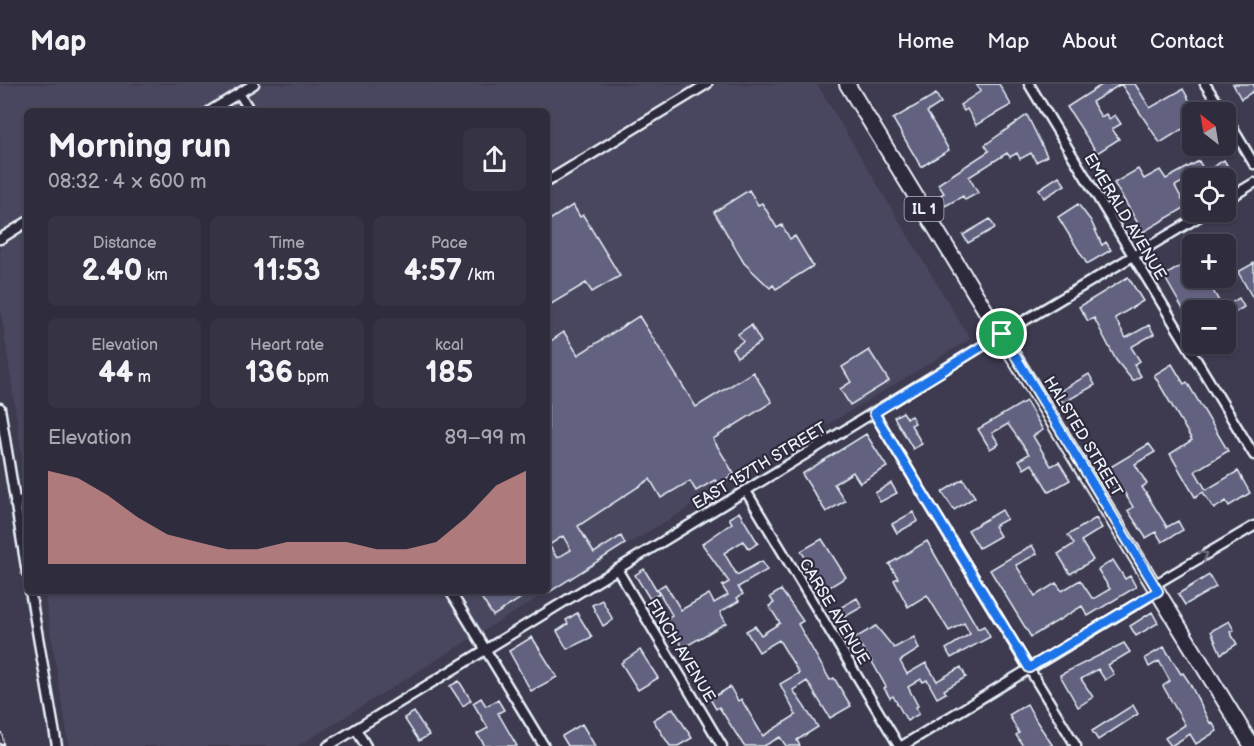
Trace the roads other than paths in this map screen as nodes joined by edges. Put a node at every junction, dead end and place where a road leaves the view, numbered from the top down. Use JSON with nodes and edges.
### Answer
{"nodes":[{"id":1,"x":255,"y":84,"type":"edge"},
{"id":2,"x":707,"y":84,"type":"edge"},
{"id":3,"x":847,"y":84,"type":"edge"},
{"id":4,"x":1029,"y":84,"type":"edge"},
{"id":5,"x":1206,"y":84,"type":"edge"},
{"id":6,"x":239,"y":93,"type":"junction"},
{"id":7,"x":1217,"y":102,"type":"edge"},
{"id":8,"x":215,"y":108,"type":"edge"},
{"id":9,"x":248,"y":108,"type":"edge"},
{"id":10,"x":1236,"y":134,"type":"edge"},
{"id":11,"x":1254,"y":164,"type":"edge"},
{"id":12,"x":550,"y":180,"type":"edge"},
{"id":13,"x":1254,"y":183,"type":"edge"},
{"id":14,"x":1236,"y":194,"type":"edge"},
{"id":15,"x":1190,"y":222,"type":"edge"},
{"id":16,"x":24,"y":224,"type":"edge"},
{"id":17,"x":0,"y":239,"type":"edge"},
{"id":18,"x":1133,"y":255,"type":"junction"},
{"id":19,"x":1002,"y":334,"type":"junction"},
{"id":20,"x":0,"y":408,"type":"edge"},
{"id":21,"x":874,"y":413,"type":"junction"},
{"id":22,"x":1254,"y":455,"type":"edge"},
{"id":23,"x":746,"y":491,"type":"junction"},
{"id":24,"x":24,"y":499,"type":"edge"},
{"id":25,"x":15,"y":504,"type":"junction"},
{"id":26,"x":1254,"y":526,"type":"edge"},
{"id":27,"x":24,"y":556,"type":"edge"},
{"id":28,"x":616,"y":569,"type":"junction"},
{"id":29,"x":1156,"y":588,"type":"junction"},
{"id":30,"x":31,"y":594,"type":"edge"},
{"id":31,"x":452,"y":594,"type":"edge"},
{"id":32,"x":485,"y":649,"type":"junction"},
{"id":33,"x":1029,"y":668,"type":"junction"},
{"id":34,"x":356,"y":729,"type":"junction"},
{"id":35,"x":57,"y":746,"type":"edge"},
{"id":36,"x":328,"y":746,"type":"edge"},
{"id":37,"x":366,"y":746,"type":"edge"},
{"id":38,"x":544,"y":746,"type":"edge"},
{"id":39,"x":722,"y":746,"type":"edge"},
{"id":40,"x":900,"y":746,"type":"edge"},
{"id":41,"x":1076,"y":746,"type":"edge"},
{"id":42,"x":1252,"y":746,"type":"edge"}],
"edges":[{"from":1,"to":6,"type":"street"},
{"from":2,"to":12,"type":"street"},
{"from":3,"to":19,"type":"main road","name":"HALSTED STREET","number":"IL 1"},
{"from":4,"to":18,"type":"street","name":"EMERALD AVENUE"},
{"from":5,"to":7,"type":"street"},
{"from":6,"to":8,"type":"street"},
{"from":6,"to":9,"type":"street"},
{"from":10,"to":11,"type":"street"},
{"from":13,"to":14,"type":"street"},
{"from":15,"to":18,"type":"street","name":"EAST 157TH STREET"},
{"from":16,"to":17,"type":"street"},
{"from":18,"to":19,"type":"street","name":"EAST 157TH STREET"},
{"from":18,"to":22,"type":"street","name":"EMERALD AVENUE"},
{"from":19,"to":21,"type":"street","name":"EAST 157TH STREET"},
{"from":19,"to":29,"type":"main road","name":"HALSTED STREET","number":"IL 1"},
{"from":20,"to":25,"type":"street"},
{"from":21,"to":23,"type":"street","name":"EAST 157TH STREET"},
{"from":21,"to":33,"type":"street"},
{"from":23,"to":28,"type":"street","name":"EAST 157TH STREET"},
{"from":23,"to":40,"type":"street","name":"CARSE AVENUE"},
{"from":24,"to":25,"type":"street"},
{"from":25,"to":27,"type":"street"},
{"from":29,"to":26,"type":"street","one_way":true},
{"from":28,"to":32,"type":"street","name":"EAST 157TH STREET"},
{"from":28,"to":39,"type":"street","name":"FINCH AVENUE"},
{"from":29,"to":33,"type":"street"},
{"from":29,"to":42,"type":"main road","name":"HALSTED STREET","number":"IL 1"},
{"from":30,"to":35,"type":"street"},
{"from":31,"to":32,"type":"street"},
{"from":32,"to":34,"type":"street","name":"EAST 157TH STREET"},
{"from":32,"to":38,"type":"street"},
{"from":33,"to":40,"type":"street"},
{"from":33,"to":41,"type":"street"},
{"from":34,"to":36,"type":"street","name":"EAST 157TH STREET"},
{"from":34,"to":37,"type":"street"}]}
